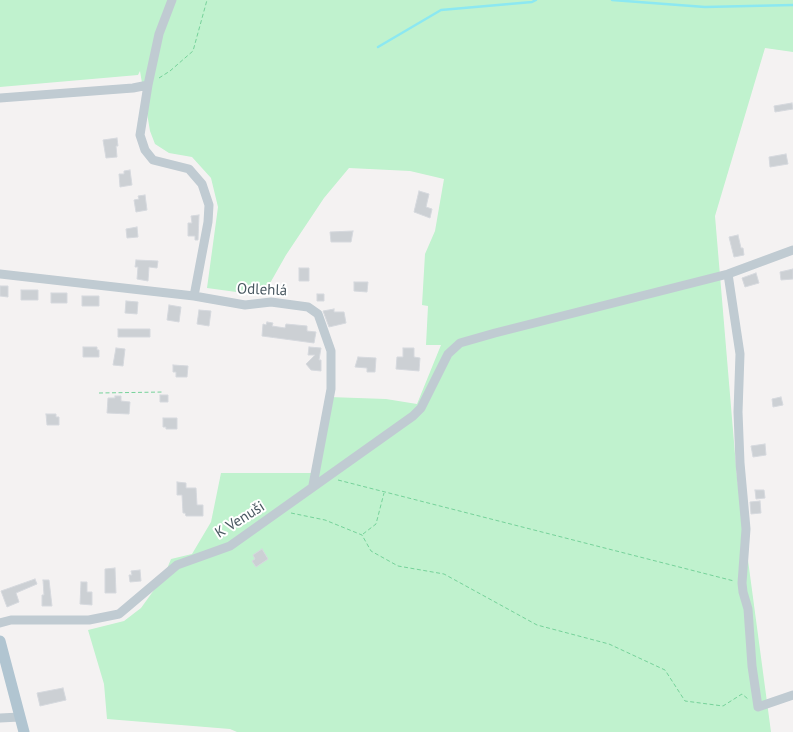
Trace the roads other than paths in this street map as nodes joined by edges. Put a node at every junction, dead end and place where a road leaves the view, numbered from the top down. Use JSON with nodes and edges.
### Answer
{"nodes":[{"id":1,"x":172,"y":0,"type":"edge"},
{"id":2,"x":148,"y":85,"type":"junction"},
{"id":3,"x":0,"y":98,"type":"edge"},
{"id":4,"x":793,"y":250,"type":"edge"},
{"id":5,"x":0,"y":274,"type":"edge"},
{"id":6,"x":728,"y":274,"type":"junction"},
{"id":7,"x":194,"y":296,"type":"junction"},
{"id":8,"x":313,"y":486,"type":"junction"},
{"id":9,"x":0,"y":623,"type":"edge"},
{"id":10,"x":0,"y":641,"type":"edge"},
{"id":11,"x":793,"y":695,"type":"edge"},
{"id":12,"x":20,"y":717,"type":"junction"},
{"id":13,"x":0,"y":718,"type":"edge"},
{"id":14,"x":24,"y":732,"type":"edge"}],
"edges":[{"from":1,"to":2,"type":"street"},
{"from":2,"to":3,"type":"street"},
{"from":2,"to":7,"type":"street"},
{"from":4,"to":6,"type":"street"},
{"from":5,"to":7,"type":"street","name":"Odlehlá"},
{"from":6,"to":8,"type":"street","name":"K Venuši"},
{"from":6,"to":11,"type":"street"},
{"from":7,"to":8,"type":"street","name":"Odlehlá"},
{"from":8,"to":9,"type":"street","name":"K Venuši"},
{"from":10,"to":12,"type":"main road"},
{"from":12,"to":13,"type":"street"},
{"from":12,"to":14,"type":"main road"}]}
